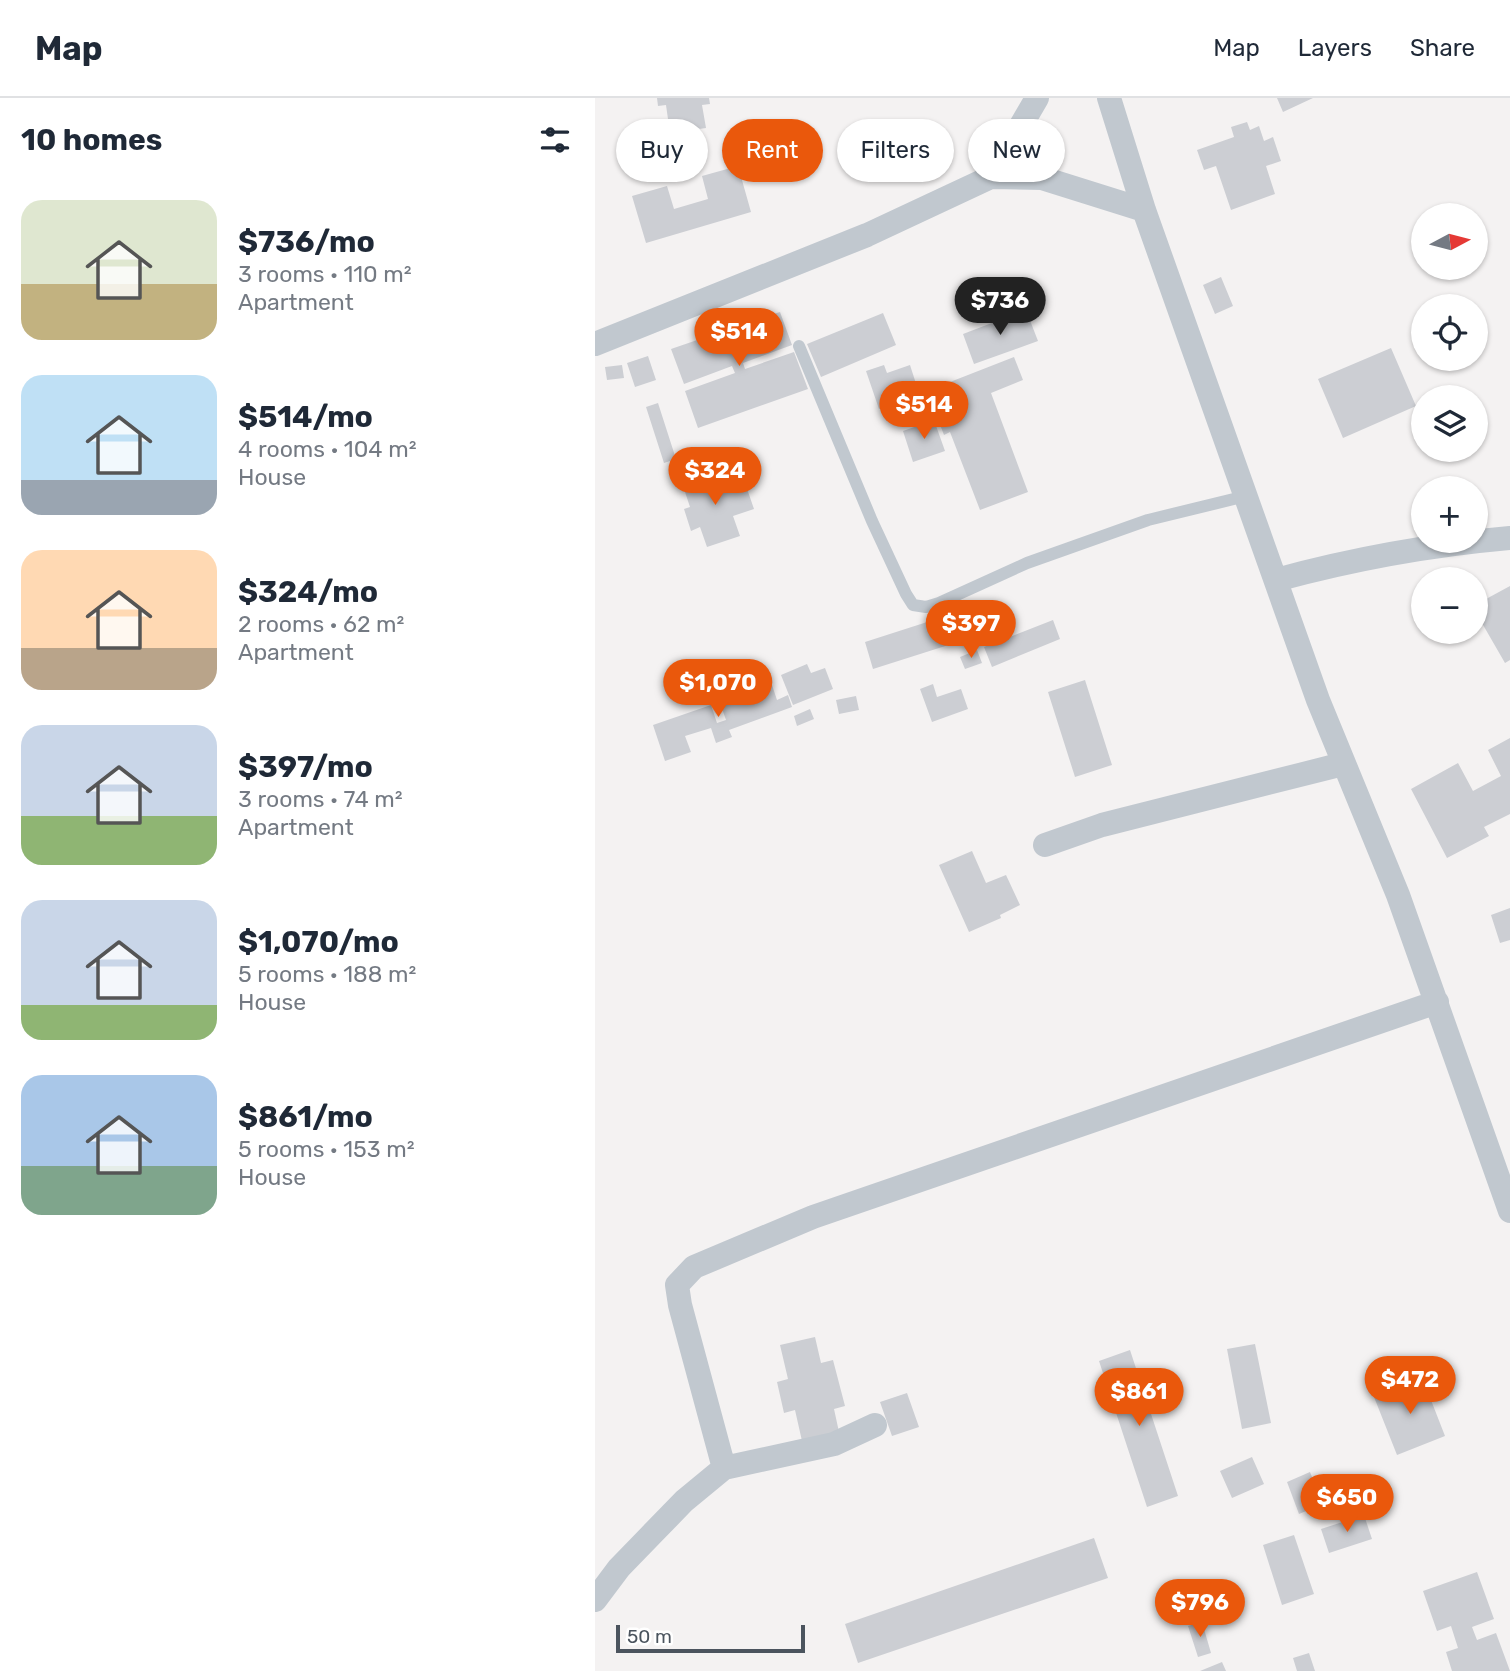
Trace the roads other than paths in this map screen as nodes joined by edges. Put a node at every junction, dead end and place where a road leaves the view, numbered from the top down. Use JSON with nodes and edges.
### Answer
{"nodes":[{"id":1,"x":1037,"y":98,"type":"edge"},
{"id":2,"x":1108,"y":98,"type":"edge"},
{"id":3,"x":1025,"y":119,"type":"edge"},
{"id":4,"x":980,"y":182,"type":"edge"},
{"id":5,"x":1055,"y":182,"type":"edge"},
{"id":6,"x":1144,"y":210,"type":"junction"},
{"id":7,"x":595,"y":344,"type":"edge"},
{"id":8,"x":799,"y":346,"type":"dead end"},
{"id":9,"x":1246,"y":496,"type":"junction"},
{"id":10,"x":1510,"y":538,"type":"edge"},
{"id":11,"x":1276,"y":580,"type":"junction"},
{"id":12,"x":1343,"y":764,"type":"junction"},
{"id":13,"x":1045,"y":845,"type":"dead end"},
{"id":14,"x":1437,"y":1002,"type":"junction"},
{"id":15,"x":1510,"y":1211,"type":"edge"},
{"id":16,"x":875,"y":1426,"type":"dead end"},
{"id":17,"x":724,"y":1468,"type":"junction"},
{"id":18,"x":595,"y":1600,"type":"edge"}],
"edges":[{"from":1,"to":3,"type":"street"},
{"from":2,"to":6,"type":"street"},
{"from":4,"to":7,"type":"street"},
{"from":5,"to":6,"type":"street"},
{"from":6,"to":9,"type":"street"},
{"from":8,"to":9,"type":"lane"},
{"from":9,"to":11,"type":"street"},
{"from":10,"to":11,"type":"street"},
{"from":11,"to":12,"type":"street"},
{"from":12,"to":13,"type":"street"},
{"from":12,"to":14,"type":"street"},
{"from":14,"to":15,"type":"street"},
{"from":14,"to":17,"type":"street"},
{"from":16,"to":17,"type":"street"},
{"from":17,"to":18,"type":"street"}]}
